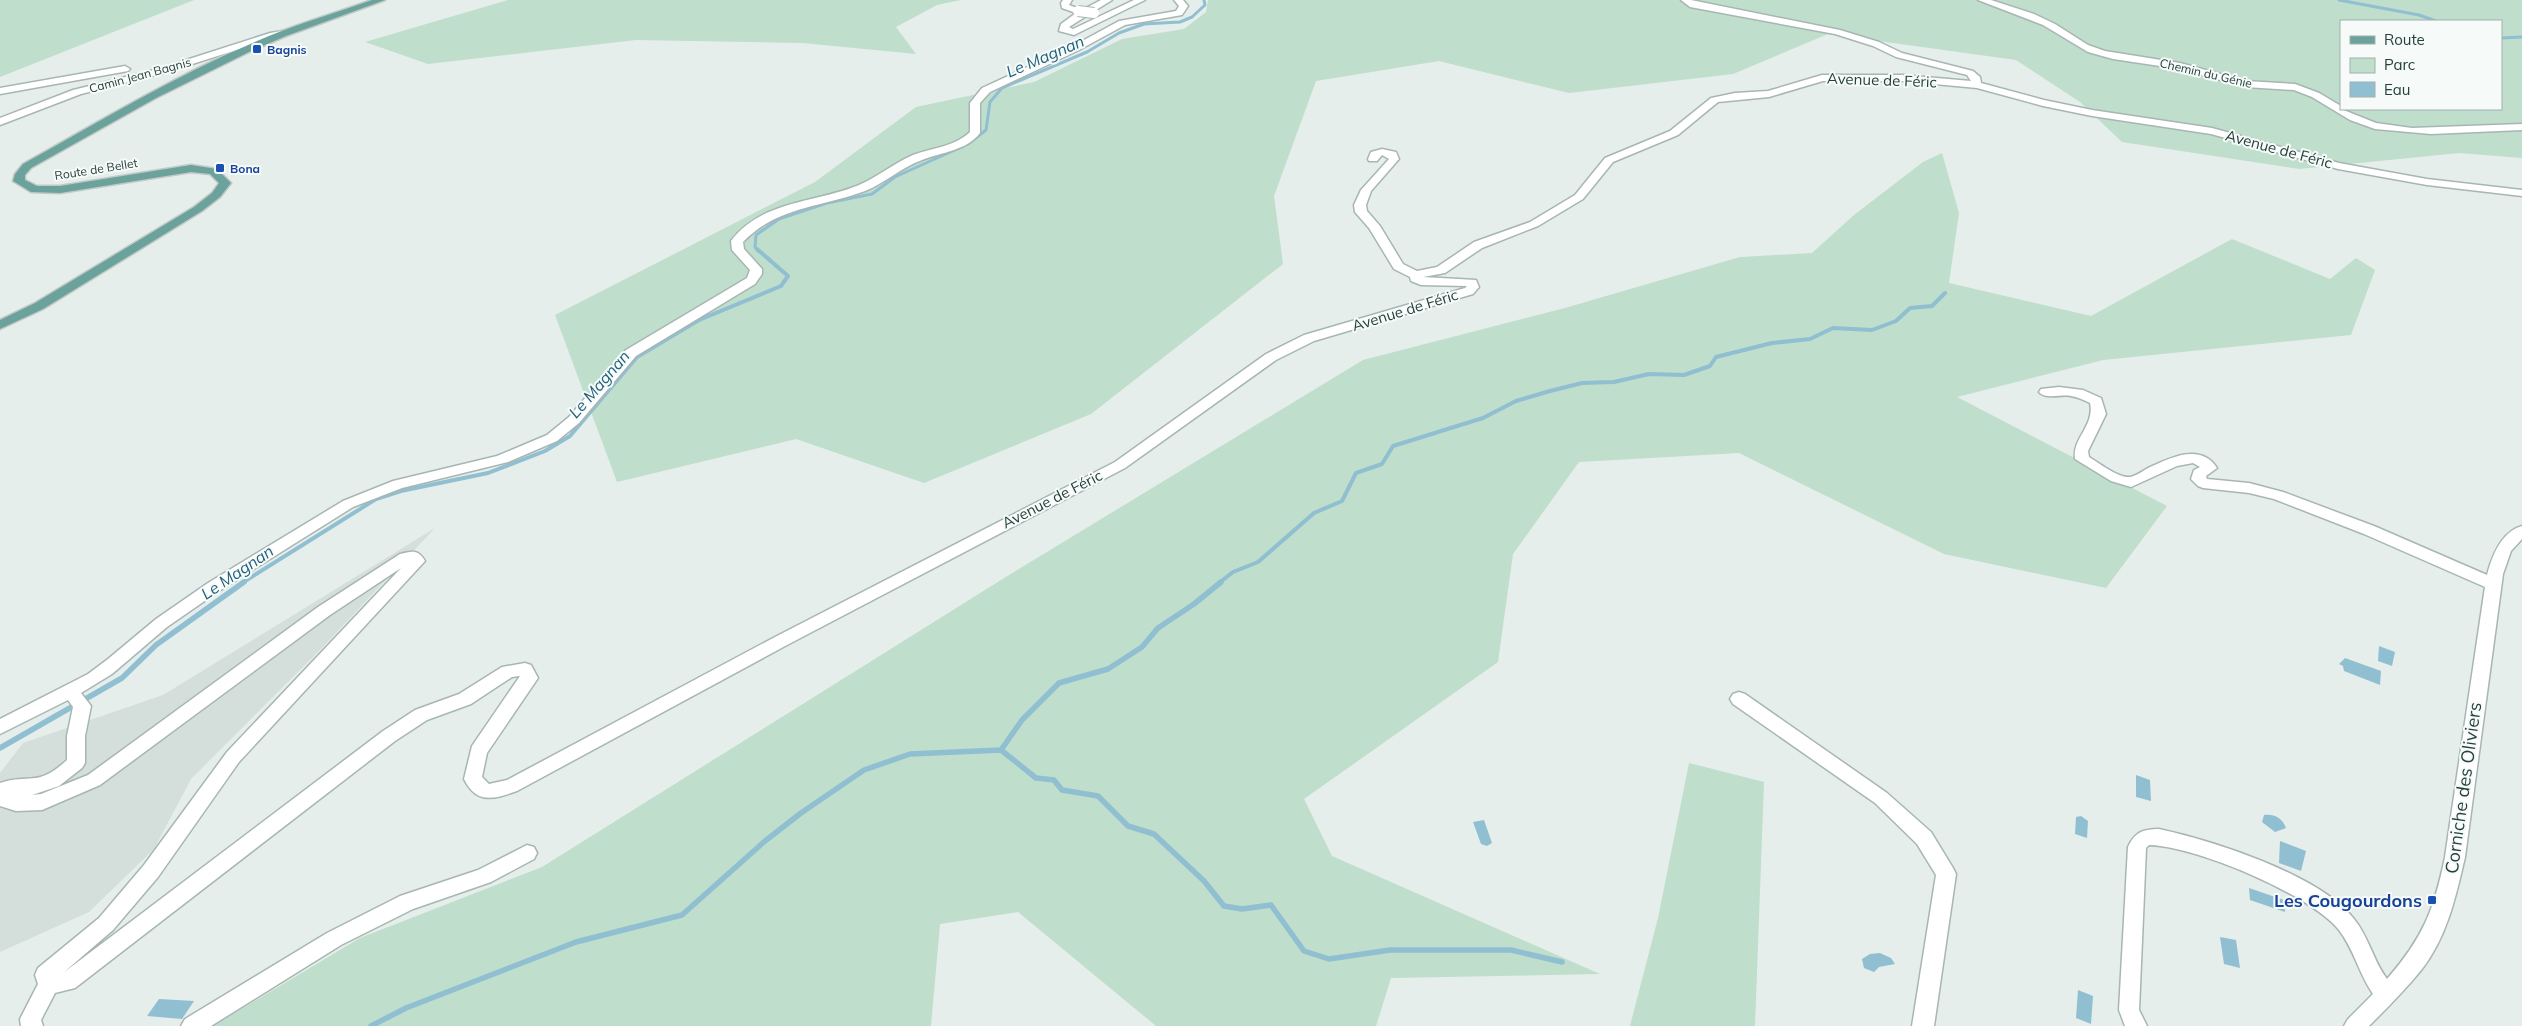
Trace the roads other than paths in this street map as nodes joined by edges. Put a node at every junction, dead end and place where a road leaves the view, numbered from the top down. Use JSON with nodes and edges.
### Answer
{"nodes":[{"id":1,"x":381,"y":0,"type":"edge"},
{"id":2,"x":1068,"y":0,"type":"edge"},
{"id":3,"x":1108,"y":0,"type":"edge"},
{"id":4,"x":1124,"y":0,"type":"edge"},
{"id":5,"x":1141,"y":0,"type":"edge"},
{"id":6,"x":1178,"y":0,"type":"edge"},
{"id":7,"x":1685,"y":0,"type":"edge"},
{"id":8,"x":1982,"y":0,"type":"edge"},
{"id":9,"x":283,"y":34,"type":"junction"},
{"id":10,"x":147,"y":74,"type":"junction"},
{"id":11,"x":1977,"y":85,"type":"junction"},
{"id":12,"x":0,"y":91,"type":"edge"},
{"id":13,"x":0,"y":122,"type":"edge"},
{"id":14,"x":2522,"y":127,"type":"edge"},
{"id":15,"x":1373,"y":159,"type":"dead end"},
{"id":16,"x":2522,"y":193,"type":"edge"},
{"id":17,"x":1418,"y":276,"type":"junction"},
{"id":18,"x":0,"y":325,"type":"edge"},
{"id":19,"x":2046,"y":392,"type":"dead end"},
{"id":20,"x":2522,"y":530,"type":"edge"},
{"id":21,"x":2493,"y":584,"type":"junction"},
{"id":22,"x":75,"y":698,"type":"junction"},
{"id":23,"x":1739,"y":699,"type":"dead end"},
{"id":24,"x":0,"y":727,"type":"edge"},
{"id":25,"x":0,"y":791,"type":"edge"},
{"id":26,"x":0,"y":798,"type":"edge"},
{"id":27,"x":527,"y":852,"type":"dead end"},
{"id":28,"x":46,"y":980,"type":"junction"},
{"id":29,"x":2386,"y":995,"type":"junction"},
{"id":30,"x":32,"y":1026,"type":"edge"},
{"id":31,"x":192,"y":1026,"type":"edge"},
{"id":32,"x":1923,"y":1026,"type":"edge"},
{"id":33,"x":2136,"y":1026,"type":"edge"},
{"id":34,"x":2355,"y":1026,"type":"edge"}],
"edges":[{"from":1,"to":9,"type":"main road","name":"Route de Bellet"},
{"from":2,"to":4,"type":"street","bridge":true},
{"from":3,"to":5,"type":"street"},
{"from":6,"to":22,"type":"street"},
{"from":7,"to":11,"type":"street"},
{"from":8,"to":14,"type":"street","name":"Chemin du Génie"},
{"from":9,"to":10,"type":"street","name":"Camin Jean Bagnis"},
{"from":9,"to":18,"type":"main road","name":"Route de Bellet"},
{"from":10,"to":12,"type":"street"},
{"from":10,"to":13,"type":"street","name":"Camin Jean Bagnis"},
{"from":11,"to":16,"type":"street","name":"Avenue de Féric"},
{"from":11,"to":17,"type":"street","name":"Avenue de Féric"},
{"from":15,"to":17,"type":"street"},
{"from":17,"to":28,"type":"street","name":"Avenue de Féric"},
{"from":19,"to":21,"type":"street"},
{"from":20,"to":21,"type":"street","name":"Corniche des Oliviers"},
{"from":21,"to":29,"type":"street","name":"Corniche des Oliviers"},
{"from":22,"to":24,"type":"street"},
{"from":22,"to":25,"type":"street"},
{"from":23,"to":32,"type":"street"},
{"from":26,"to":28,"type":"street"},
{"from":27,"to":31,"type":"street"},
{"from":28,"to":30,"type":"street"},
{"from":29,"to":33,"type":"street"},
{"from":29,"to":34,"type":"street","name":"Corniche des Oliviers"}]}
